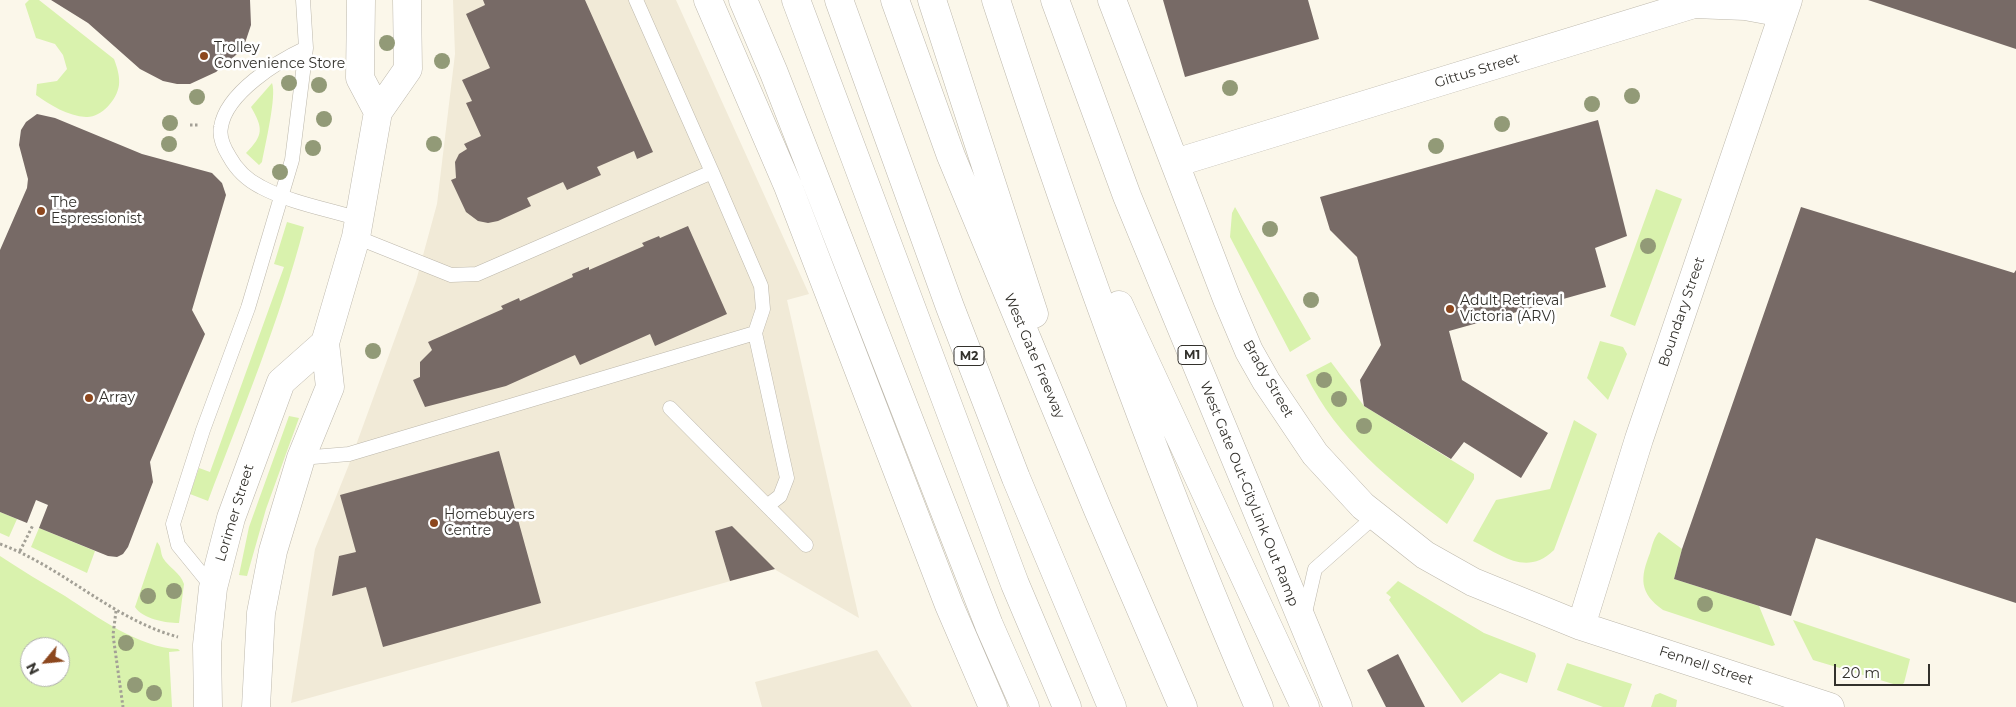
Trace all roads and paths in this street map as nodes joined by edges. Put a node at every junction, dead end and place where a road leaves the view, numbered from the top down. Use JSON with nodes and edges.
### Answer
{"nodes":[{"id":1,"x":303,"y":0,"type":"edge"},
{"id":2,"x":361,"y":0,"type":"edge"},
{"id":3,"x":407,"y":0,"type":"edge"},
{"id":4,"x":636,"y":0,"type":"edge"},
{"id":5,"x":708,"y":0,"type":"edge"},
{"id":6,"x":743,"y":0,"type":"edge"},
{"id":7,"x":751,"y":0,"type":"edge"},
{"id":8,"x":796,"y":0,"type":"edge"},
{"id":9,"x":839,"y":0,"type":"edge"},
{"id":10,"x":895,"y":0,"type":"edge"},
{"id":11,"x":932,"y":0,"type":"edge"},
{"id":12,"x":996,"y":0,"type":"edge"},
{"id":13,"x":1055,"y":0,"type":"edge"},
{"id":14,"x":1112,"y":0,"type":"edge"},
{"id":15,"x":1785,"y":7,"type":"edge"},
{"id":16,"x":306,"y":48,"type":"junction"},
{"id":17,"x":774,"y":73,"type":"junction"},
{"id":18,"x":378,"y":112,"type":"junction"},
{"id":19,"x":1036,"y":124,"type":"junction"},
{"id":20,"x":1175,"y":163,"type":"junction"},
{"id":21,"x":712,"y":172,"type":"junction"},
{"id":22,"x":282,"y":196,"type":"junction"},
{"id":23,"x":358,"y":228,"type":"junction"},
{"id":24,"x":755,"y":333,"type":"junction"},
{"id":25,"x":325,"y":343,"type":"junction"},
{"id":26,"x":670,"y":408,"type":"dead end"},
{"id":27,"x":301,"y":458,"type":"junction"},
{"id":28,"x":767,"y":506,"type":"junction"},
{"id":29,"x":1098,"y":510,"type":"junction"},
{"id":30,"x":1375,"y":516,"type":"junction"},
{"id":31,"x":33,"y":525,"type":"dead end"},
{"id":32,"x":0,"y":544,"type":"edge"},
{"id":33,"x":806,"y":545,"type":"dead end"},
{"id":34,"x":20,"y":552,"type":"junction"},
{"id":35,"x":213,"y":588,"type":"junction"},
{"id":36,"x":116,"y":610,"type":"junction"},
{"id":37,"x":1302,"y":624,"type":"junction"},
{"id":38,"x":1581,"y":626,"type":"junction"},
{"id":39,"x":207,"y":645,"type":"junction"},
{"id":40,"x":123,"y":707,"type":"edge"},
{"id":41,"x":208,"y":707,"type":"edge"},
{"id":42,"x":256,"y":707,"type":"edge"},
{"id":43,"x":993,"y":707,"type":"edge"},
{"id":44,"x":1025,"y":707,"type":"edge"},
{"id":45,"x":1067,"y":707,"type":"edge"},
{"id":46,"x":1112,"y":707,"type":"edge"},
{"id":47,"x":1183,"y":707,"type":"edge"},
{"id":48,"x":1259,"y":707,"type":"edge"},
{"id":49,"x":1305,"y":707,"type":"edge"},
{"id":50,"x":1338,"y":707,"type":"edge"},
{"id":51,"x":1830,"y":707,"type":"edge"}],
"edges":[{"from":1,"to":16,"type":"lane"},
{"from":2,"to":18,"type":"main road"},
{"from":3,"to":18,"type":"main road"},
{"from":4,"to":21,"type":"lane"},
{"from":5,"to":43,"type":"main road"},
{"from":6,"to":17,"type":"main road"},
{"from":7,"to":17,"type":"main road"},
{"from":8,"to":45,"type":"main road"},
{"from":9,"to":46,"type":"main road","number":"M2"},
{"from":10,"to":29,"type":"main road","name":"West Gate Freeway"},
{"from":11,"to":29,"type":"main road"},
{"from":12,"to":19,"type":"main road"},
{"from":13,"to":37,"type":"main road","name":"West Gate Out-CityLink Out Ramp","number":"M1"},
{"from":14,"to":20,"type":"main road","name":"Brady Street"},
{"from":15,"to":20,"type":"main road","name":"Gittus Street"},
{"from":15,"to":38,"type":"main road","name":"Boundary Street"},
{"from":16,"to":22,"type":"lane"},
{"from":16,"to":22,"type":"lane"},
{"from":17,"to":44,"type":"main road"},
{"from":18,"to":23,"type":"main road"},
{"from":19,"to":48,"type":"main road"},
{"from":19,"to":49,"type":"main road"},
{"from":20,"to":30,"type":"main road","name":"Brady Street"},
{"from":21,"to":23,"type":"lane"},
{"from":21,"to":24,"type":"lane"},
{"from":22,"to":23,"type":"lane"},
{"from":22,"to":35,"type":"lane"},
{"from":23,"to":25,"type":"main road"},
{"from":24,"to":27,"type":"lane"},
{"from":24,"to":28,"type":"lane"},
{"from":25,"to":27,"type":"main road"},
{"from":25,"to":35,"type":"main road","name":"Lorimer Street"},
{"from":26,"to":28,"type":"lane"},
{"from":27,"to":42,"type":"main road"},
{"from":28,"to":33,"type":"lane"},
{"from":29,"to":47,"type":"main road","name":"West Gate Freeway"},
{"from":30,"to":37,"type":"lane"},
{"from":30,"to":38,"type":"main road","name":"Brady Street"},
{"from":31,"to":34,"type":"path"},
{"from":32,"to":34,"type":"path"},
{"from":34,"to":36,"type":"path"},
{"from":35,"to":39,"type":"main road","name":"Lorimer Street"},
{"from":36,"to":39,"type":"path"},
{"from":36,"to":40,"type":"path"},
{"from":37,"to":50,"type":"main road","name":"West Gate Out-CityLink Out Ramp","number":"M1"},
{"from":38,"to":51,"type":"main road","name":"Fennell Street"},
{"from":39,"to":41,"type":"main road","name":"Lorimer Street"}]}
